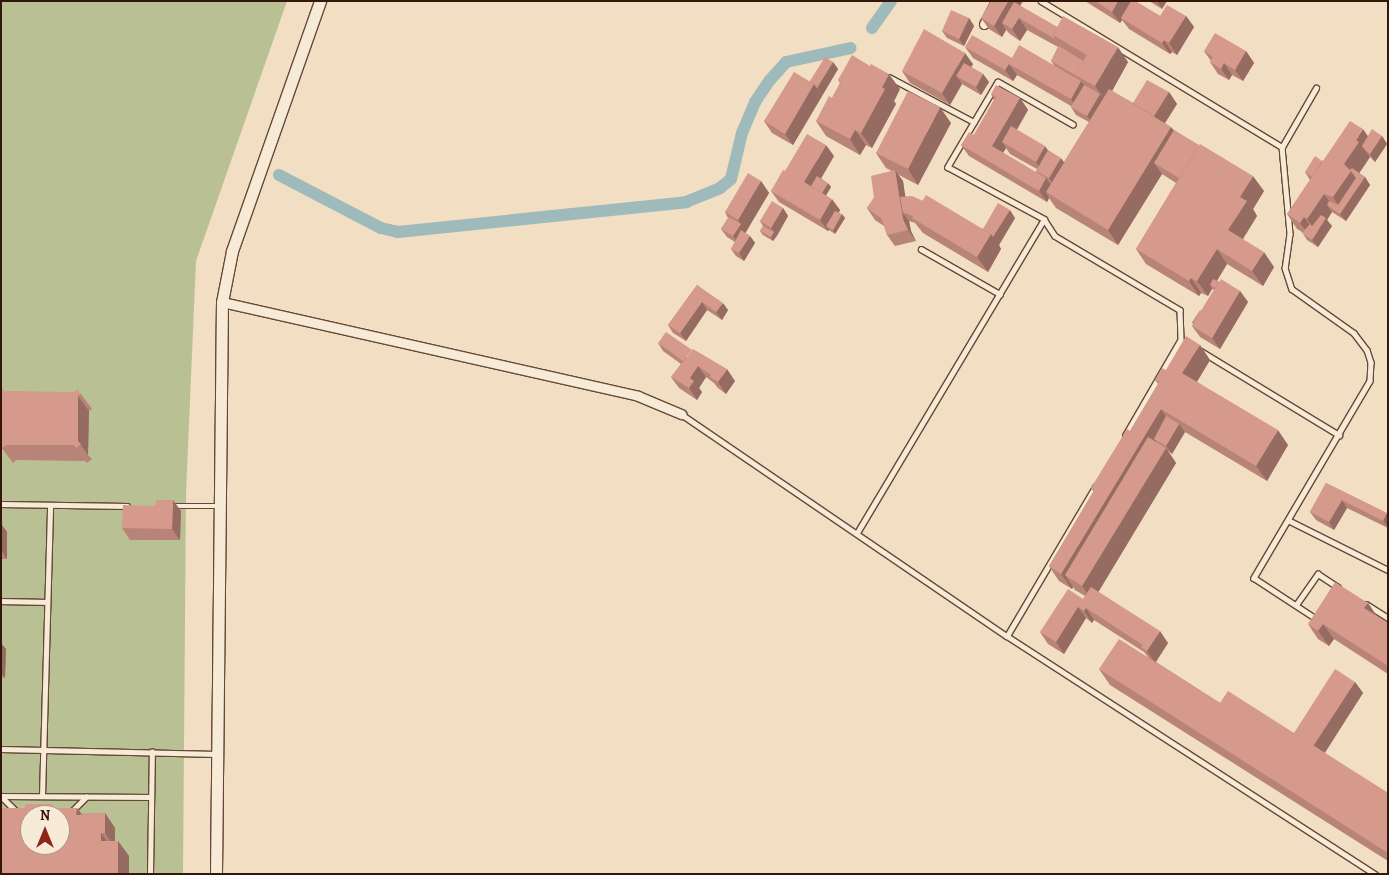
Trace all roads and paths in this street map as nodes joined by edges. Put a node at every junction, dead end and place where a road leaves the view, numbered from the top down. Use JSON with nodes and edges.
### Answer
{"nodes":[{"id":1,"x":320,"y":1,"type":"edge"},
{"id":2,"x":996,"y":1,"type":"edge"},
{"id":3,"x":1041,"y":1,"type":"edge"},
{"id":4,"x":984,"y":24,"type":"edge"},
{"id":5,"x":887,"y":76,"type":"edge"},
{"id":6,"x":1316,"y":88,"type":"dead end"},
{"id":7,"x":974,"y":122,"type":"junction"},
{"id":8,"x":1073,"y":125,"type":"dead end"},
{"id":9,"x":1282,"y":146,"type":"junction"},
{"id":10,"x":1044,"y":220,"type":"junction"},
{"id":11,"x":921,"y":249,"type":"dead end"},
{"id":12,"x":1000,"y":294,"type":"junction"},
{"id":13,"x":222,"y":302,"type":"junction"},
{"id":14,"x":1194,"y":347,"type":"edge"},
{"id":15,"x":681,"y":414,"type":"joint"},
{"id":16,"x":1339,"y":435,"type":"junction"},
{"id":17,"x":1121,"y":442,"type":"edge"},
{"id":18,"x":1096,"y":484,"type":"edge"},
{"id":19,"x":1,"y":504,"type":"edge"},
{"id":20,"x":138,"y":506,"type":"edge"},
{"id":21,"x":168,"y":506,"type":"edge"},
{"id":22,"x":218,"y":506,"type":"junction"},
{"id":23,"x":50,"y":507,"type":"junction"},
{"id":24,"x":1288,"y":520,"type":"junction"},
{"id":25,"x":857,"y":533,"type":"junction"},
{"id":26,"x":1388,"y":570,"type":"edge"},
{"id":27,"x":1341,"y":589,"type":"edge"},
{"id":28,"x":1357,"y":598,"type":"edge"},
{"id":29,"x":2,"y":601,"type":"edge"},
{"id":30,"x":47,"y":602,"type":"junction"},
{"id":31,"x":1296,"y":605,"type":"junction"},
{"id":32,"x":1312,"y":616,"type":"edge"},
{"id":33,"x":1388,"y":618,"type":"edge"},
{"id":34,"x":1007,"y":636,"type":"junction"},
{"id":35,"x":1,"y":749,"type":"edge"},
{"id":36,"x":44,"y":750,"type":"junction"},
{"id":37,"x":152,"y":752,"type":"junction"},
{"id":38,"x":216,"y":754,"type":"junction"},
{"id":39,"x":1,"y":796,"type":"edge"},
{"id":40,"x":42,"y":796,"type":"junction"},
{"id":41,"x":86,"y":797,"type":"junction"},
{"id":42,"x":151,"y":797,"type":"junction"},
{"id":43,"x":70,"y":812,"type":"edge"},
{"id":44,"x":19,"y":813,"type":"edge"},
{"id":45,"x":150,"y":874,"type":"edge"},
{"id":46,"x":216,"y":874,"type":"edge"},
{"id":47,"x":1375,"y":874,"type":"edge"}],
"edges":[{"from":1,"to":13,"type":"street"},
{"from":2,"to":4,"type":"street"},
{"from":3,"to":9,"type":"lane"},
{"from":5,"to":7,"type":"lane"},
{"from":6,"to":9,"type":"lane"},
{"from":7,"to":8,"type":"lane"},
{"from":7,"to":10,"type":"lane"},
{"from":9,"to":16,"type":"lane"},
{"from":10,"to":12,"type":"lane"},
{"from":10,"to":17,"type":"lane"},
{"from":11,"to":12,"type":"lane"},
{"from":12,"to":25,"type":"lane"},
{"from":13,"to":15,"type":"street"},
{"from":13,"to":22,"type":"street"},
{"from":14,"to":16,"type":"lane"},
{"from":15,"to":25,"type":"lane"},
{"from":16,"to":24,"type":"lane"},
{"from":18,"to":34,"type":"lane"},
{"from":19,"to":23,"type":"lane"},
{"from":20,"to":23,"type":"lane"},
{"from":21,"to":22,"type":"lane"},
{"from":22,"to":38,"type":"street"},
{"from":23,"to":30,"type":"lane"},
{"from":24,"to":26,"type":"lane"},
{"from":24,"to":31,"type":"lane"},
{"from":25,"to":34,"type":"lane"},
{"from":27,"to":31,"type":"lane"},
{"from":28,"to":33,"type":"lane"},
{"from":29,"to":30,"type":"lane"},
{"from":30,"to":36,"type":"lane"},
{"from":31,"to":32,"type":"lane"},
{"from":34,"to":47,"type":"lane"},
{"from":35,"to":36,"type":"lane"},
{"from":36,"to":37,"type":"lane"},
{"from":36,"to":40,"type":"lane"},
{"from":37,"to":38,"type":"lane"},
{"from":37,"to":42,"type":"lane"},
{"from":38,"to":46,"type":"street"},
{"from":39,"to":40,"type":"lane"},
{"from":39,"to":44,"type":"lane"},
{"from":40,"to":41,"type":"lane"},
{"from":41,"to":42,"type":"lane"},
{"from":41,"to":43,"type":"lane"},
{"from":42,"to":45,"type":"lane"}]}
